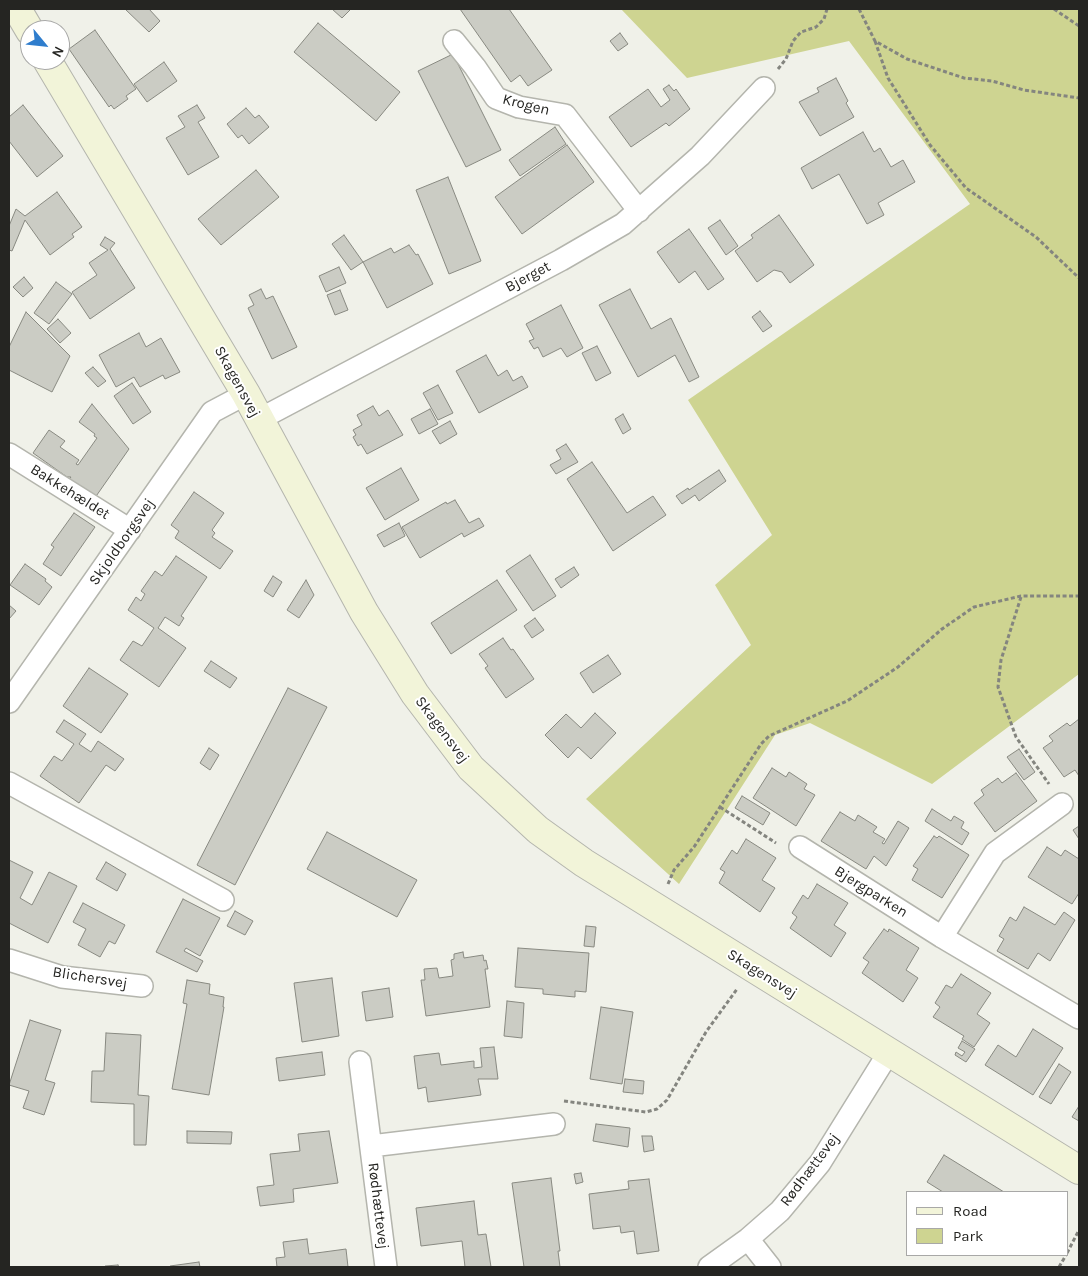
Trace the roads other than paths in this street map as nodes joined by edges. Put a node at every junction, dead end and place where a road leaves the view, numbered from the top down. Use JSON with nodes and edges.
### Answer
{"nodes":[{"id":1,"x":15,"y":9,"type":"edge"},
{"id":2,"x":9,"y":13,"type":"edge"},
{"id":3,"x":22,"y":20,"type":"edge"},
{"id":4,"x":454,"y":41,"type":"dead end"},
{"id":5,"x":53,"y":70,"type":"edge"},
{"id":6,"x":764,"y":88,"type":"road end"},
{"id":7,"x":639,"y":211,"type":"junction"},
{"id":8,"x":246,"y":394,"type":"junction"},
{"id":9,"x":258,"y":420,"type":"junction"},
{"id":10,"x":9,"y":454,"type":"edge"},
{"id":11,"x":130,"y":530,"type":"junction"},
{"id":12,"x":9,"y":702,"type":"edge"},
{"id":13,"x":9,"y":783,"type":"edge"},
{"id":14,"x":1062,"y":804,"type":"road end"},
{"id":15,"x":800,"y":847,"type":"road end"},
{"id":16,"x":223,"y":900,"type":"dead end"},
{"id":17,"x":942,"y":937,"type":"junction"},
{"id":18,"x":9,"y":960,"type":"edge"},
{"id":19,"x":142,"y":986,"type":"dead end"},
{"id":20,"x":1079,"y":1018,"type":"edge"},
{"id":21,"x":889,"y":1052,"type":"junction"},
{"id":22,"x":360,"y":1062,"type":"dead end"},
{"id":23,"x":554,"y":1124,"type":"road end"},
{"id":24,"x":371,"y":1146,"type":"junction"},
{"id":25,"x":1079,"y":1170,"type":"edge"},
{"id":26,"x":748,"y":1239,"type":"junction"},
{"id":27,"x":386,"y":1267,"type":"edge"},
{"id":28,"x":709,"y":1267,"type":"edge"},
{"id":29,"x":770,"y":1267,"type":"edge"}],
"edges":[{"from":1,"to":2,"type":"street"},
{"from":1,"to":3,"type":"street"},
{"from":4,"to":7,"type":"street","name":"Krogen"},
{"from":5,"to":8,"type":"street","name":"Skagensvej"},
{"from":6,"to":7,"type":"street","name":"Bjerget"},
{"from":7,"to":9,"type":"street","name":"Bjerget"},
{"from":8,"to":9,"type":"street","name":"Skagensvej"},
{"from":8,"to":11,"type":"street","name":"Skjoldborgsvej"},
{"from":9,"to":21,"type":"street","name":"Skagensvej"},
{"from":10,"to":11,"type":"street","name":"Bakkehældet"},
{"from":11,"to":12,"type":"street","name":"Skjoldborgsvej"},
{"from":13,"to":16,"type":"street"},
{"from":14,"to":17,"type":"street"},
{"from":15,"to":17,"type":"street","name":"Bjergparken"},
{"from":17,"to":20,"type":"street","name":"Bjergparken"},
{"from":18,"to":19,"type":"street","name":"Blichersvej"},
{"from":21,"to":25,"type":"street","name":"Skagensvej"},
{"from":21,"to":26,"type":"street","name":"Rødhættevej"},
{"from":22,"to":24,"type":"street","name":"Rødhættevej"},
{"from":23,"to":24,"type":"street","name":"Rødhættevej"},
{"from":24,"to":27,"type":"street","name":"Rødhættevej"},
{"from":26,"to":28,"type":"street","name":"Rødhættevej"},
{"from":26,"to":29,"type":"street"}]}
